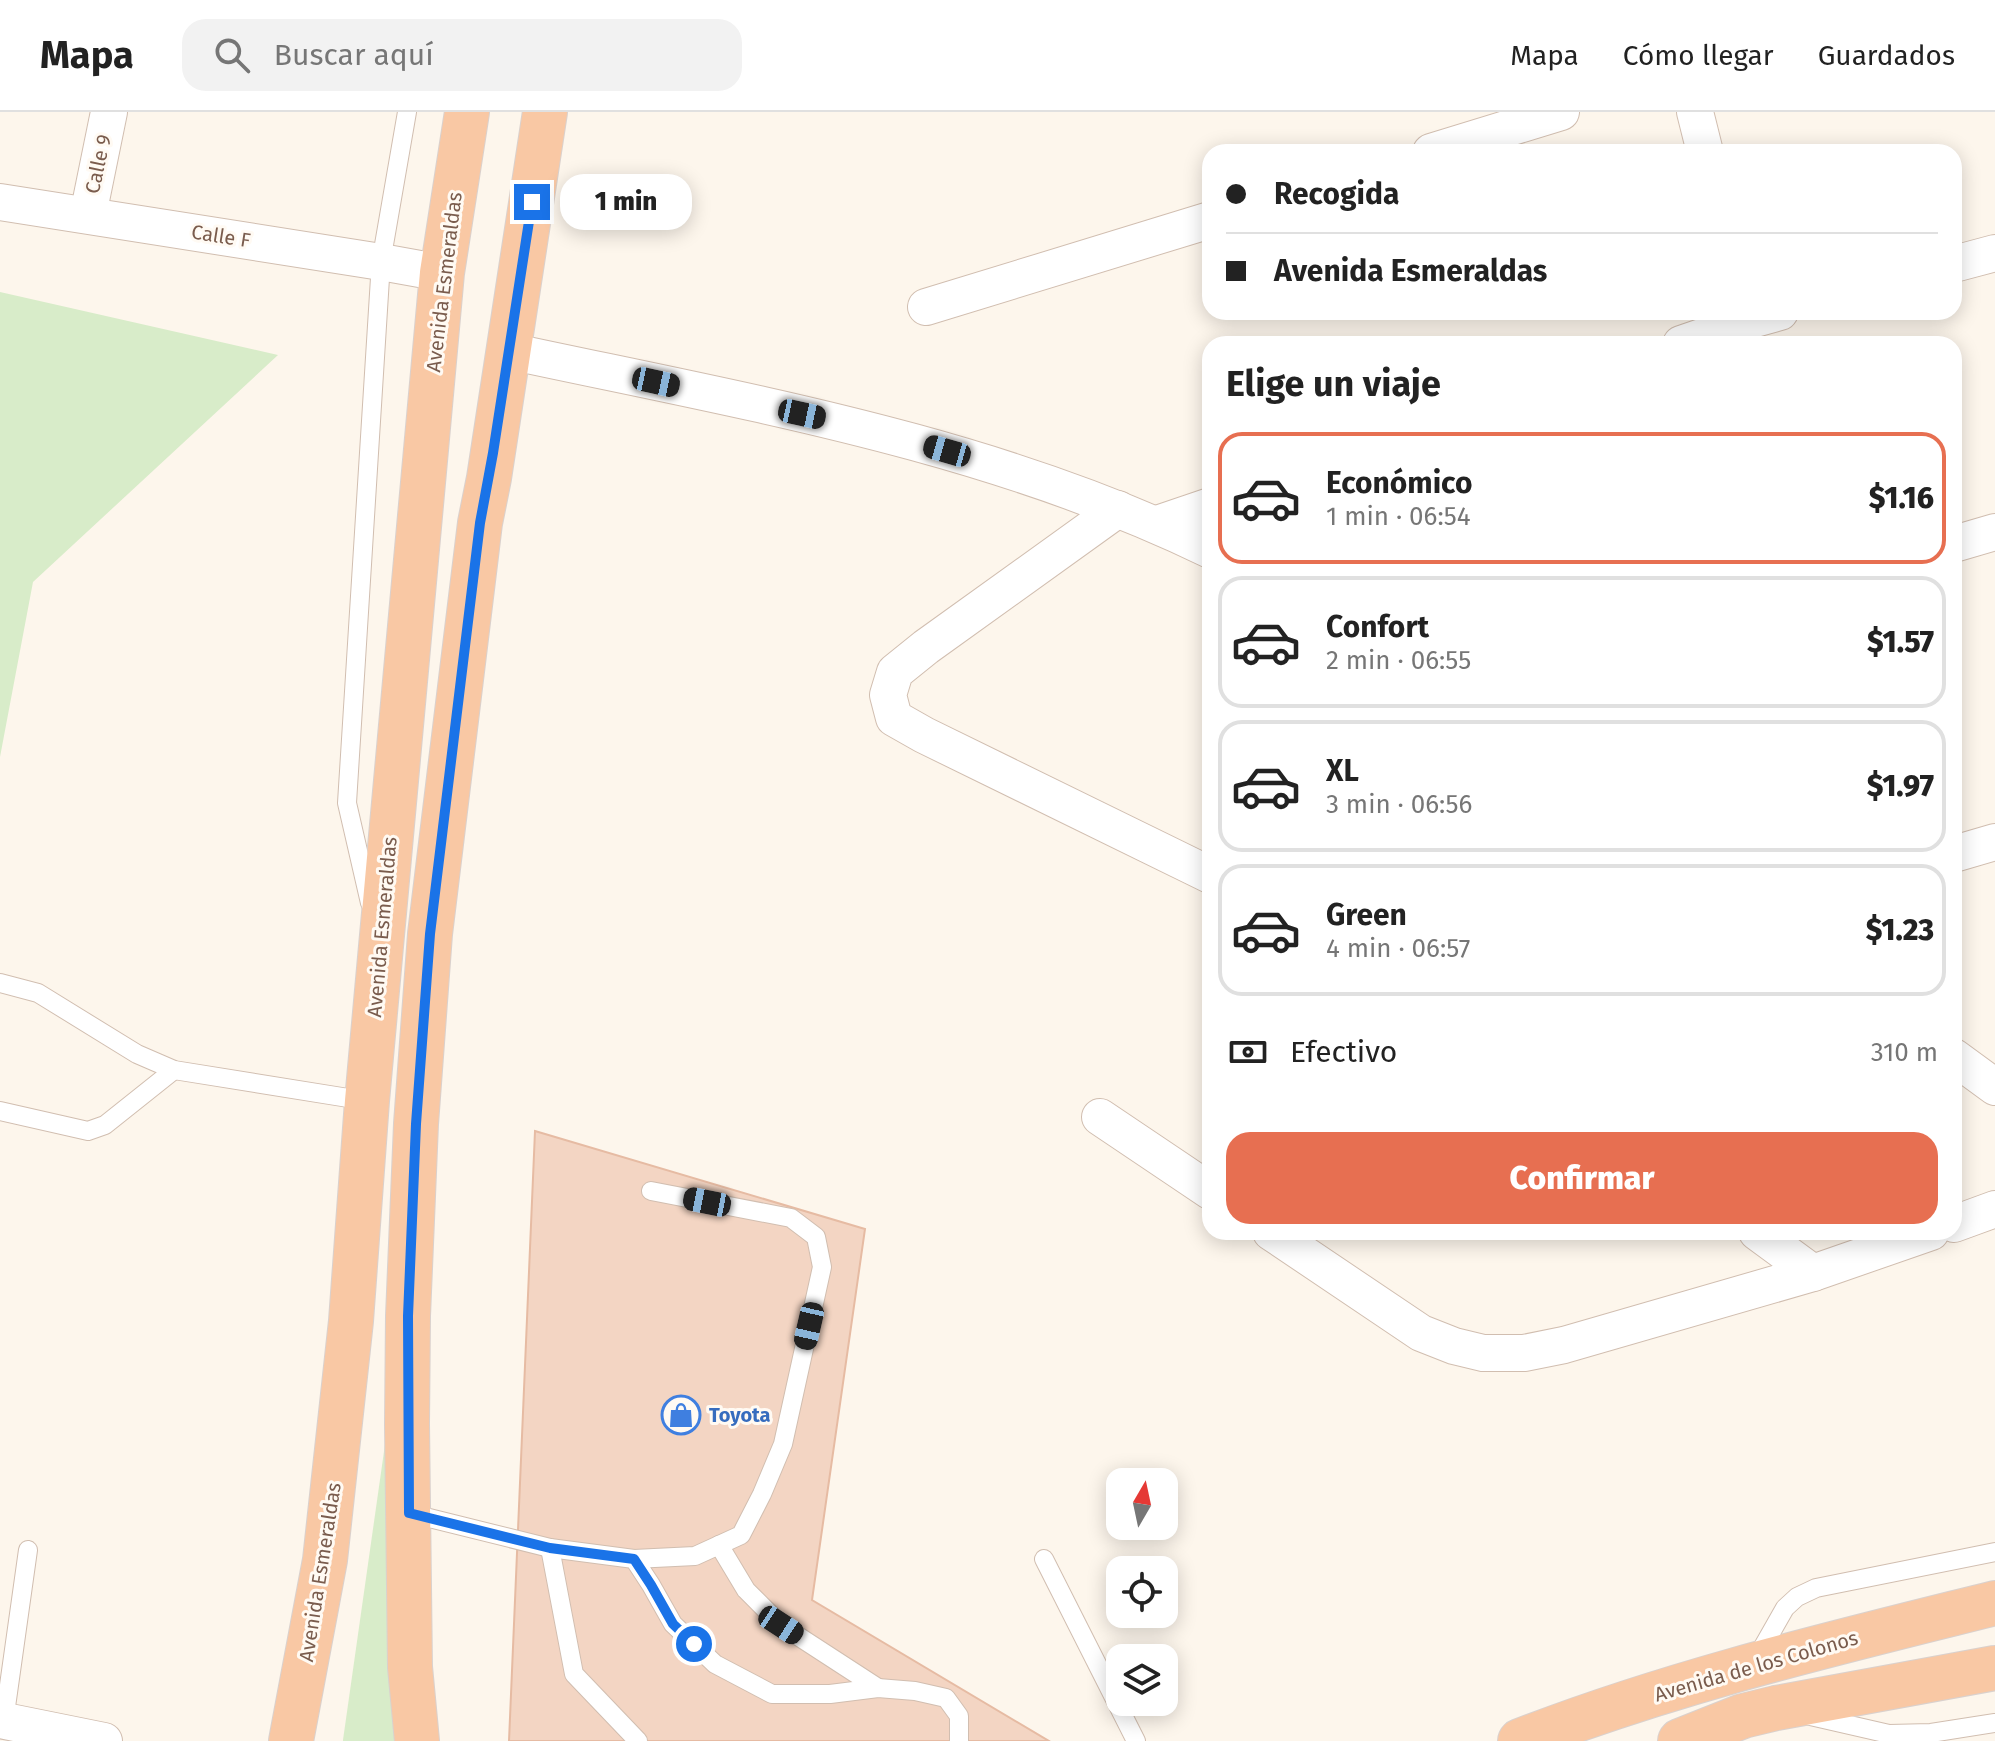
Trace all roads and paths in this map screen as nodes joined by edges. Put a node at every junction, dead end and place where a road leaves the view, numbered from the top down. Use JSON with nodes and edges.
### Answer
{"nodes":[{"id":1,"x":109,"y":112,"type":"edge"},
{"id":2,"x":407,"y":112,"type":"edge"},
{"id":3,"x":467,"y":112,"type":"edge"},
{"id":4,"x":545,"y":112,"type":"edge"},
{"id":5,"x":1561,"y":112,"type":"edge"},
{"id":6,"x":1695,"y":112,"type":"edge"},
{"id":7,"x":1457,"y":144,"type":"edge"},
{"id":8,"x":1703,"y":144,"type":"edge"},
{"id":9,"x":0,"y":202,"type":"edge"},
{"id":10,"x":88,"y":215,"type":"junction"},
{"id":11,"x":1202,"y":222,"type":"edge"},
{"id":12,"x":1995,"y":253,"type":"edge"},
{"id":13,"x":381,"y":262,"type":"junction"},
{"id":14,"x":1962,"y":262,"type":"edge"},
{"id":15,"x":442,"y":273,"type":"junction"},
{"id":16,"x":926,"y":307,"type":"dead end"},
{"id":17,"x":1757,"y":322,"type":"edge"},
{"id":18,"x":1709,"y":336,"type":"edge"},
{"id":19,"x":509,"y":351,"type":"junction"},
{"id":20,"x":1118,"y":509,"type":"junction"},
{"id":21,"x":1202,"y":509,"type":"edge"},
{"id":22,"x":1157,"y":524,"type":"junction"},
{"id":23,"x":1995,"y":532,"type":"edge"},
{"id":24,"x":1962,"y":542,"type":"edge"},
{"id":25,"x":1202,"y":546,"type":"edge"},
{"id":26,"x":1995,"y":842,"type":"edge"},
{"id":27,"x":1962,"y":852,"type":"edge"},
{"id":28,"x":1202,"y":871,"type":"edge"},
{"id":29,"x":380,"y":949,"type":"junction"},
{"id":30,"x":0,"y":983,"type":"edge"},
{"id":31,"x":1962,"y":1063,"type":"edge"},
{"id":32,"x":174,"y":1070,"type":"junction"},
{"id":33,"x":1995,"y":1087,"type":"edge"},
{"id":34,"x":367,"y":1101,"type":"junction"},
{"id":35,"x":0,"y":1111,"type":"edge"},
{"id":36,"x":1100,"y":1117,"type":"dead end"},
{"id":37,"x":1202,"y":1186,"type":"edge"},
{"id":38,"x":651,"y":1191,"type":"dead end"},
{"id":39,"x":1995,"y":1209,"type":"edge"},
{"id":40,"x":1962,"y":1221,"type":"edge"},
{"id":41,"x":1283,"y":1240,"type":"edge"},
{"id":42,"x":1768,"y":1240,"type":"edge"},
{"id":43,"x":1908,"y":1240,"type":"edge"},
{"id":44,"x":1813,"y":1273,"type":"junction"},
{"id":45,"x":409,"y":1513,"type":"junction"},
{"id":46,"x":719,"y":1545,"type":"junction"},
{"id":47,"x":550,"y":1548,"type":"junction"},
{"id":48,"x":28,"y":1550,"type":"dead end"},
{"id":49,"x":1995,"y":1552,"type":"edge"},
{"id":50,"x":634,"y":1559,"type":"junction"},
{"id":51,"x":1044,"y":1559,"type":"dead end"},
{"id":52,"x":1995,"y":1603,"type":"edge"},
{"id":53,"x":1753,"y":1664,"type":"junction"},
{"id":54,"x":410,"y":1667,"type":"junction"},
{"id":55,"x":1995,"y":1668,"type":"edge"},
{"id":56,"x":878,"y":1688,"type":"junction"},
{"id":57,"x":1776,"y":1708,"type":"junction"},
{"id":58,"x":2,"y":1720,"type":"edge"},
{"id":59,"x":1995,"y":1723,"type":"edge"},
{"id":60,"x":104,"y":1741,"type":"edge"},
{"id":61,"x":291,"y":1741,"type":"edge"},
{"id":62,"x":417,"y":1741,"type":"edge"},
{"id":63,"x":446,"y":1741,"type":"edge"},
{"id":64,"x":638,"y":1741,"type":"edge"},
{"id":65,"x":959,"y":1741,"type":"edge"},
{"id":66,"x":1136,"y":1741,"type":"edge"},
{"id":67,"x":1520,"y":1741,"type":"edge"},
{"id":68,"x":1680,"y":1741,"type":"edge"}],
"edges":[{"from":1,"to":10,"type":"street","name":"Calle 9"},
{"from":2,"to":13,"type":"lane"},
{"from":3,"to":15,"type":"highway","name":"Avenida Esmeraldas"},
{"from":4,"to":19,"type":"highway"},
{"from":5,"to":7,"type":"street"},
{"from":6,"to":8,"type":"street"},
{"from":9,"to":10,"type":"street","name":"Calle F"},
{"from":10,"to":13,"type":"street","name":"Calle F"},
{"from":11,"to":16,"type":"street"},
{"from":12,"to":14,"type":"street"},
{"from":13,"to":15,"type":"street","name":"Calle F"},
{"from":13,"to":29,"type":"lane"},
{"from":15,"to":29,"type":"highway","name":"Avenida Esmeraldas"},
{"from":17,"to":18,"type":"street"},
{"from":19,"to":20,"type":"street"},
{"from":19,"to":45,"type":"highway"},
{"from":20,"to":22,"type":"street"},
{"from":20,"to":28,"type":"street"},
{"from":21,"to":22,"type":"street"},
{"from":22,"to":25,"type":"street"},
{"from":23,"to":24,"type":"street"},
{"from":26,"to":27,"type":"street"},
{"from":29,"to":34,"type":"highway","name":"Avenida Esmeraldas"},
{"from":30,"to":32,"type":"lane"},
{"from":31,"to":33,"type":"street"},
{"from":32,"to":34,"type":"lane"},
{"from":32,"to":35,"type":"lane"},
{"from":34,"to":61,"type":"highway","name":"Avenida Esmeraldas"},
{"from":36,"to":37,"type":"street"},
{"from":38,"to":46,"type":"lane"},
{"from":39,"to":40,"type":"street"},
{"from":41,"to":44,"type":"street"},
{"from":42,"to":44,"type":"street"},
{"from":43,"to":44,"type":"street"},
{"from":45,"to":47,"type":"lane"},
{"from":45,"to":54,"type":"highway"},
{"from":46,"to":50,"type":"lane"},
{"from":46,"to":56,"type":"lane"},
{"from":47,"to":50,"type":"lane"},
{"from":47,"to":64,"type":"lane"},
{"from":48,"to":58,"type":"lane"},
{"from":49,"to":53,"type":"lane"},
{"from":50,"to":56,"type":"lane"},
{"from":51,"to":66,"type":"lane"},
{"from":52,"to":53,"type":"highway","name":"Avenida de los Colonos"},
{"from":53,"to":67,"type":"highway","name":"Avenida de los Colonos"},
{"from":54,"to":62,"type":"highway"},
{"from":54,"to":63,"type":"highway"},
{"from":55,"to":57,"type":"highway"},
{"from":56,"to":65,"type":"lane"},
{"from":57,"to":59,"type":"lane"},
{"from":57,"to":68,"type":"highway"},
{"from":58,"to":60,"type":"street"}]}
